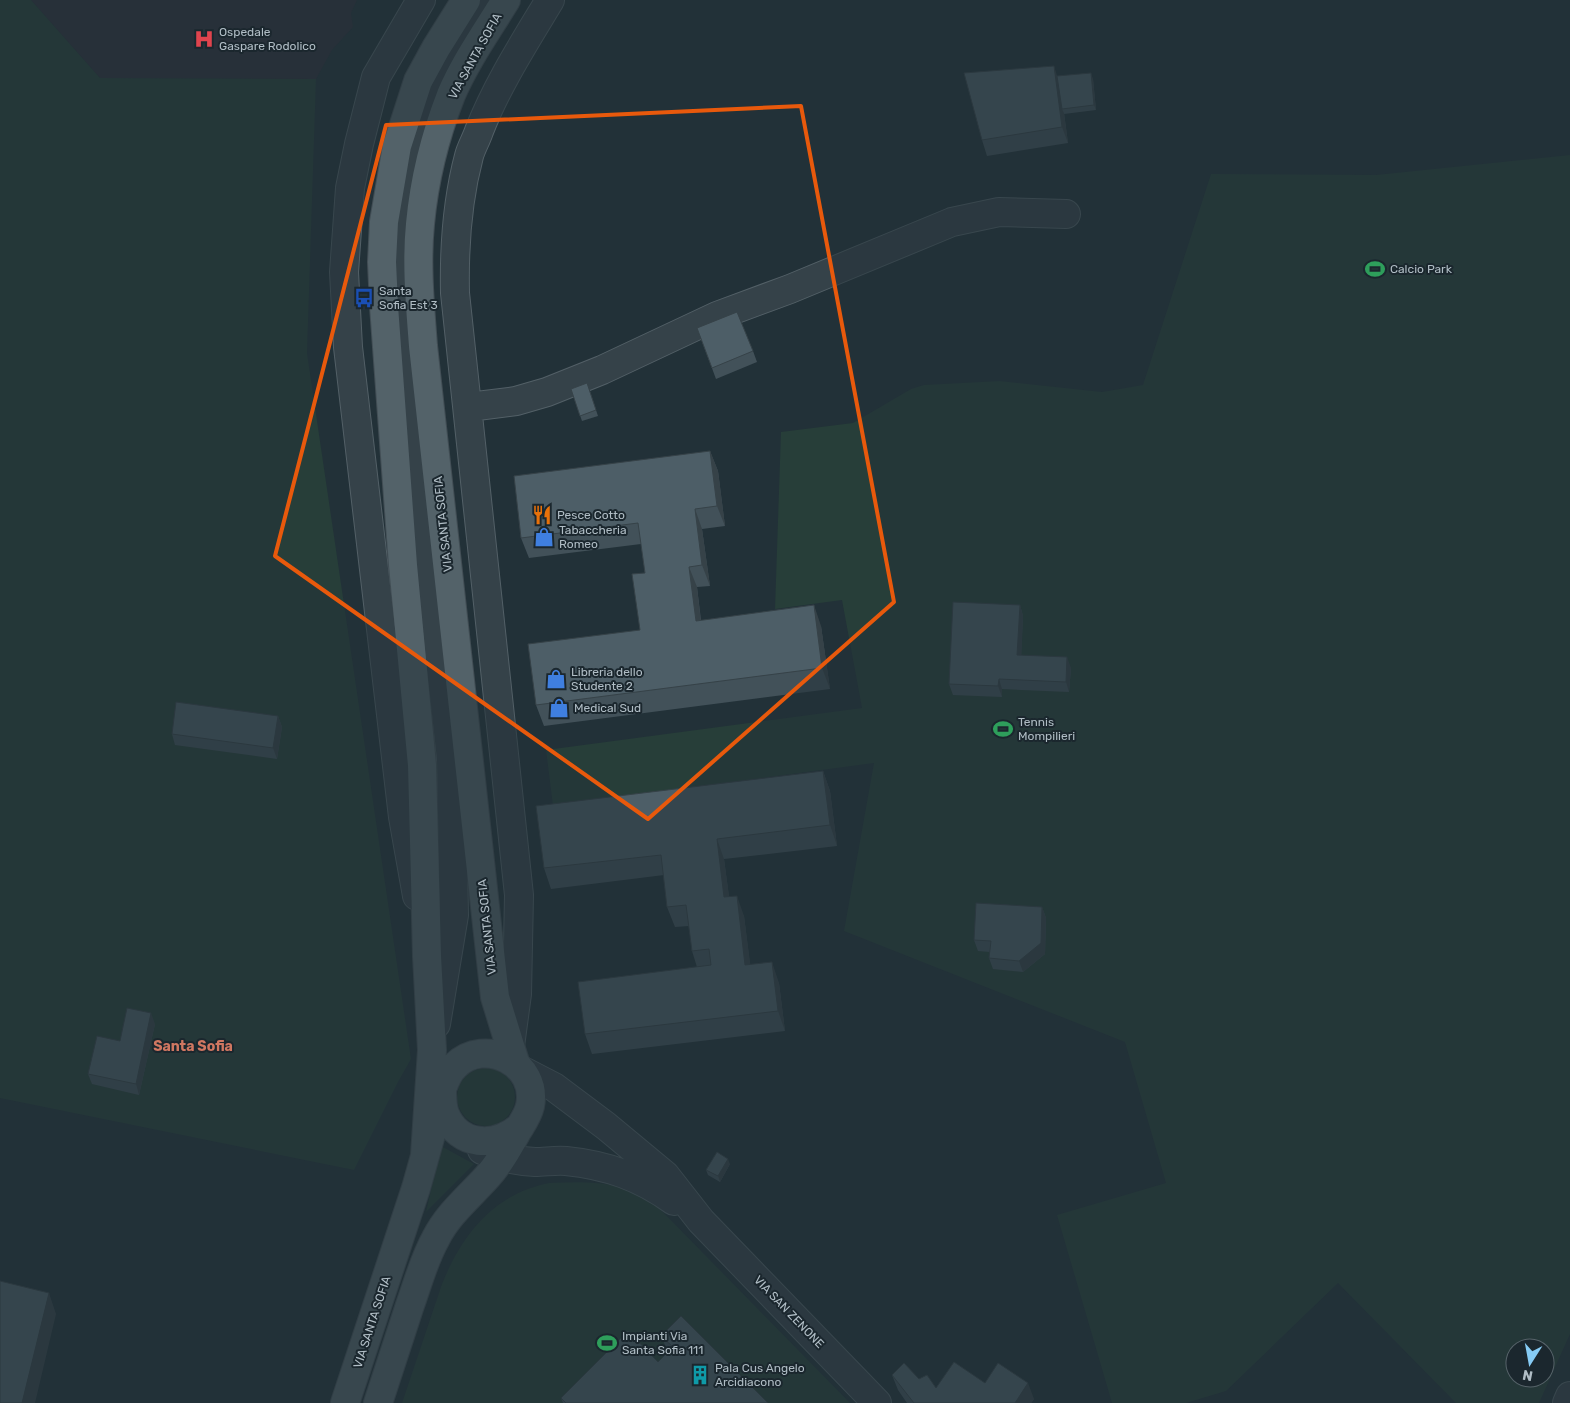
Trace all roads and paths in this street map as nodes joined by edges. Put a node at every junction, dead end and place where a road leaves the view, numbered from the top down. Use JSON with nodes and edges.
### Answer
{"nodes":[{"id":1,"x":421,"y":0,"type":"edge"},
{"id":2,"x":466,"y":0,"type":"edge"},
{"id":3,"x":486,"y":0,"type":"edge"},
{"id":4,"x":506,"y":0,"type":"edge"},
{"id":5,"x":550,"y":0,"type":"edge"},
{"id":6,"x":1066,"y":214,"type":"dead end"},
{"id":7,"x":469,"y":407,"type":"junction"},
{"id":8,"x":427,"y":956,"type":"junction"},
{"id":9,"x":432,"y":1050,"type":"junction"},
{"id":10,"x":516,"y":1060,"type":"junction"},
{"id":11,"x":442,"y":1093,"type":"junction"},
{"id":12,"x":520,"y":1127,"type":"junction"},
{"id":13,"x":464,"y":1135,"type":"junction"},
{"id":14,"x":425,"y":1155,"type":"junction"},
{"id":15,"x":495,"y":1167,"type":"junction"},
{"id":16,"x":701,"y":1221,"type":"junction"},
{"id":17,"x":1570,"y":1396,"type":"edge"},
{"id":18,"x":345,"y":1403,"type":"edge"},
{"id":19,"x":378,"y":1403,"type":"edge"},
{"id":20,"x":877,"y":1403,"type":"edge"},
{"id":21,"x":1567,"y":1403,"type":"edge"}],
"edges":[{"from":1,"to":8,"type":"street"},
{"from":2,"to":8,"type":"main road"},
{"from":3,"to":9,"type":"street"},
{"from":4,"to":10,"type":"main road","name":"VIA SANTA SOFIA"},
{"from":5,"to":7,"type":"street"},
{"from":6,"to":7,"type":"street"},
{"from":7,"to":10,"type":"street"},
{"from":8,"to":9,"type":"main road"},
{"from":9,"to":11,"type":"main road"},
{"from":9,"to":14,"type":"main road"},
{"from":10,"to":11,"type":"main road"},
{"from":10,"to":12,"type":"main road"},
{"from":10,"to":16,"type":"street"},
{"from":11,"to":13,"type":"main road"},
{"from":11,"to":14,"type":"main road"},
{"from":12,"to":13,"type":"main road"},
{"from":12,"to":15,"type":"main road"},
{"from":13,"to":15,"type":"street"},
{"from":14,"to":18,"type":"main road","name":"VIA SANTA SOFIA"},
{"from":15,"to":16,"type":"street"},
{"from":15,"to":19,"type":"main road"},
{"from":16,"to":20,"type":"street","name":"VIA SAN ZENONE"},
{"from":17,"to":21,"type":"street"}]}
